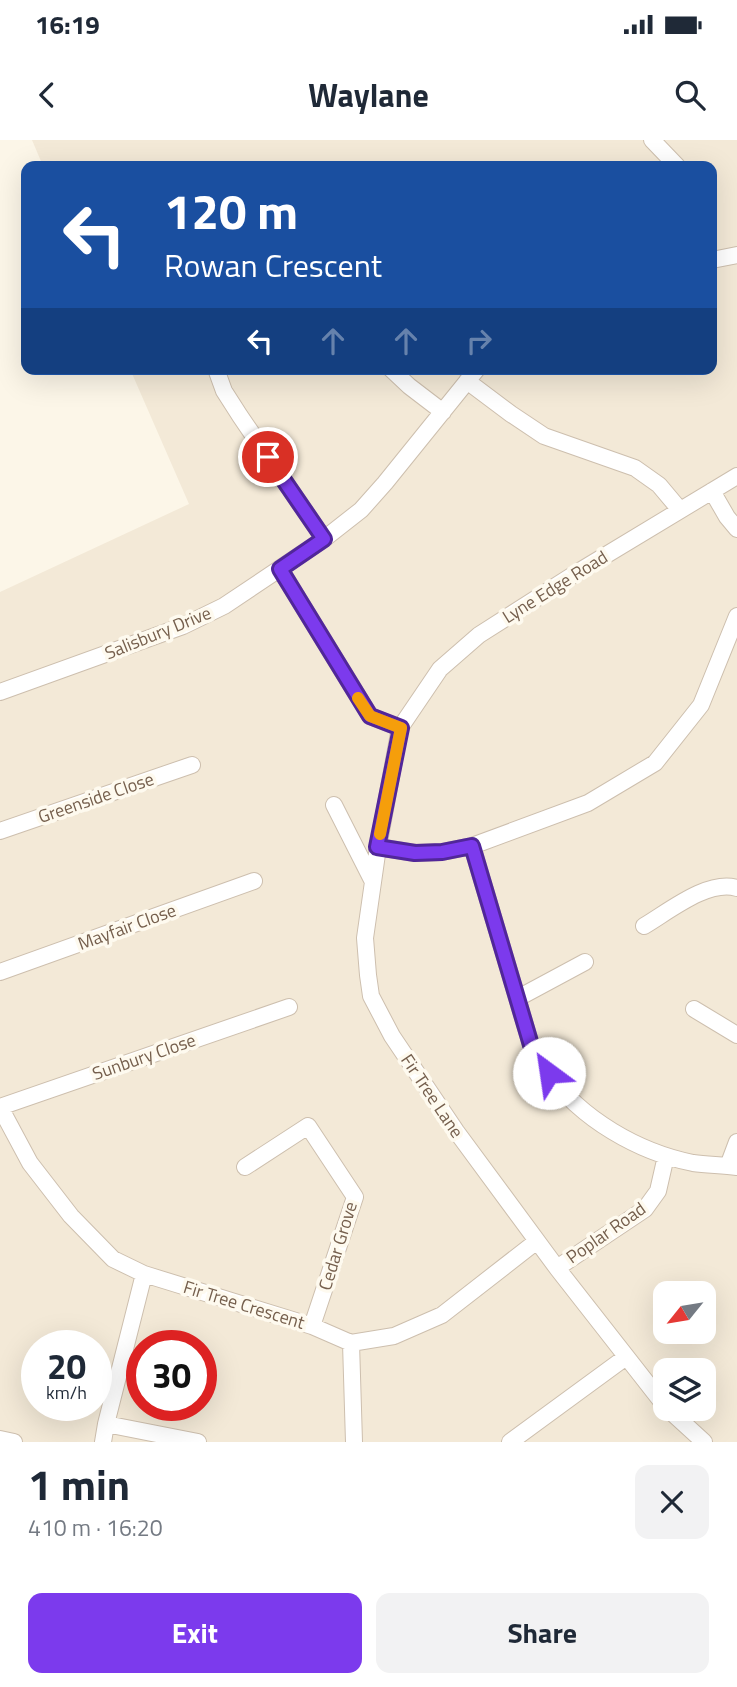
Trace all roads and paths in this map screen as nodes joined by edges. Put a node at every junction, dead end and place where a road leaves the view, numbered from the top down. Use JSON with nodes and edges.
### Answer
{"nodes":[{"id":1,"x":652,"y":140,"type":"edge"},
{"id":2,"x":672,"y":161,"type":"edge"},
{"id":3,"x":737,"y":255,"type":"edge"},
{"id":4,"x":717,"y":259,"type":"edge"},
{"id":5,"x":218,"y":375,"type":"edge"},
{"id":6,"x":397,"y":375,"type":"edge"},
{"id":7,"x":472,"y":375,"type":"edge"},
{"id":8,"x":443,"y":412,"type":"junction"},
{"id":9,"x":737,"y":476,"type":"edge"},
{"id":10,"x":712,"y":491,"type":"junction"},
{"id":11,"x":680,"y":510,"type":"junction"},
{"id":12,"x":737,"y":529,"type":"edge"},
{"id":13,"x":324,"y":539,"type":"junction"},
{"id":14,"x":280,"y":569,"type":"junction"},
{"id":15,"x":737,"y":616,"type":"edge"},
{"id":16,"x":731,"y":652,"type":"edge"},
{"id":17,"x":0,"y":692,"type":"edge"},
{"id":18,"x":401,"y":728,"type":"junction"},
{"id":19,"x":192,"y":765,"type":"dead end"},
{"id":20,"x":334,"y":805,"type":"dead end"},
{"id":21,"x":0,"y":831,"type":"edge"},
{"id":22,"x":472,"y":846,"type":"junction"},
{"id":23,"x":377,"y":847,"type":"junction"},
{"id":24,"x":372,"y":880,"type":"junction"},
{"id":25,"x":254,"y":881,"type":"dead end"},
{"id":26,"x":737,"y":888,"type":"edge"},
{"id":27,"x":644,"y":926,"type":"dead end"},
{"id":28,"x":585,"y":962,"type":"dead end"},
{"id":29,"x":0,"y":972,"type":"edge"},
{"id":30,"x":518,"y":998,"type":"junction"},
{"id":31,"x":289,"y":1007,"type":"dead end"},
{"id":32,"x":694,"y":1009,"type":"dead end"},
{"id":33,"x":737,"y":1035,"type":"edge"},
{"id":34,"x":0,"y":1107,"type":"edge"},
{"id":35,"x":5,"y":1128,"type":"edge"},
{"id":36,"x":737,"y":1142,"type":"edge"},
{"id":37,"x":666,"y":1156,"type":"junction"},
{"id":38,"x":733,"y":1166,"type":"edge"},
{"id":39,"x":245,"y":1167,"type":"dead end"},
{"id":40,"x":537,"y":1241,"type":"junction"},
{"id":41,"x":556,"y":1268,"type":"junction"},
{"id":42,"x":144,"y":1274,"type":"junction"},
{"id":43,"x":312,"y":1326,"type":"junction"},
{"id":44,"x":351,"y":1343,"type":"junction"},
{"id":45,"x":626,"y":1357,"type":"junction"},
{"id":46,"x":653,"y":1391,"type":"edge"},
{"id":47,"x":681,"y":1421,"type":"edge"},
{"id":48,"x":106,"y":1424,"type":"junction"},
{"id":49,"x":0,"y":1439,"type":"edge"},
{"id":50,"x":14,"y":1442,"type":"edge"},
{"id":51,"x":103,"y":1442,"type":"edge"},
{"id":52,"x":198,"y":1442,"type":"edge"},
{"id":53,"x":354,"y":1442,"type":"edge"},
{"id":54,"x":510,"y":1442,"type":"edge"},
{"id":55,"x":704,"y":1442,"type":"edge"}],
"edges":[{"from":1,"to":2,"type":"street"},
{"from":3,"to":4,"type":"street"},
{"from":5,"to":13,"type":"street"},
{"from":6,"to":8,"type":"street"},
{"from":7,"to":8,"type":"street","name":"Salisbury Drive"},
{"from":7,"to":11,"type":"street"},
{"from":8,"to":13,"type":"street","name":"Salisbury Drive"},
{"from":9,"to":10,"type":"street","name":"Lyne Edge Road"},
{"from":10,"to":11,"type":"street","name":"Lyne Edge Road"},
{"from":10,"to":12,"type":"street"},
{"from":11,"to":18,"type":"street","name":"Lyne Edge Road"},
{"from":13,"to":14,"type":"street","name":"Salisbury Drive"},
{"from":14,"to":17,"type":"street","name":"Salisbury Drive"},
{"from":14,"to":18,"type":"street"},
{"from":15,"to":16,"type":"street"},
{"from":16,"to":22,"type":"street"},
{"from":18,"to":23,"type":"street","name":"Fir Tree Lane"},
{"from":19,"to":21,"type":"street","name":"Greenside Close"},
{"from":20,"to":24,"type":"street"},
{"from":22,"to":23,"type":"street"},
{"from":22,"to":30,"type":"street"},
{"from":23,"to":24,"type":"street","name":"Fir Tree Lane"},
{"from":24,"to":40,"type":"street","name":"Fir Tree Lane"},
{"from":25,"to":29,"type":"street","name":"Mayfair Close"},
{"from":26,"to":27,"type":"street"},
{"from":28,"to":30,"type":"street"},
{"from":30,"to":37,"type":"street"},
{"from":31,"to":34,"type":"street","name":"Sunbury Close"},
{"from":32,"to":33,"type":"street"},
{"from":34,"to":35,"type":"street","name":"Fir Tree Crescent"},
{"from":35,"to":42,"type":"street","name":"Fir Tree Crescent"},
{"from":36,"to":38,"type":"street"},
{"from":37,"to":38,"type":"street"},
{"from":37,"to":41,"type":"street","name":"Poplar Road"},
{"from":39,"to":43,"type":"street","name":"Cedar Grove"},
{"from":40,"to":41,"type":"street","name":"Fir Tree Lane"},
{"from":40,"to":44,"type":"street"},
{"from":41,"to":45,"type":"street","name":"Fir Tree Lane"},
{"from":42,"to":43,"type":"street","name":"Fir Tree Crescent"},
{"from":42,"to":48,"type":"street"},
{"from":43,"to":44,"type":"street","name":"Fir Tree Crescent"},
{"from":44,"to":53,"type":"street"},
{"from":45,"to":46,"type":"street","name":"Fir Tree Lane"},
{"from":45,"to":54,"type":"street"},
{"from":47,"to":55,"type":"street","name":"Fir Tree Lane"},
{"from":48,"to":51,"type":"street"},
{"from":48,"to":52,"type":"street"},
{"from":49,"to":50,"type":"street"}]}
